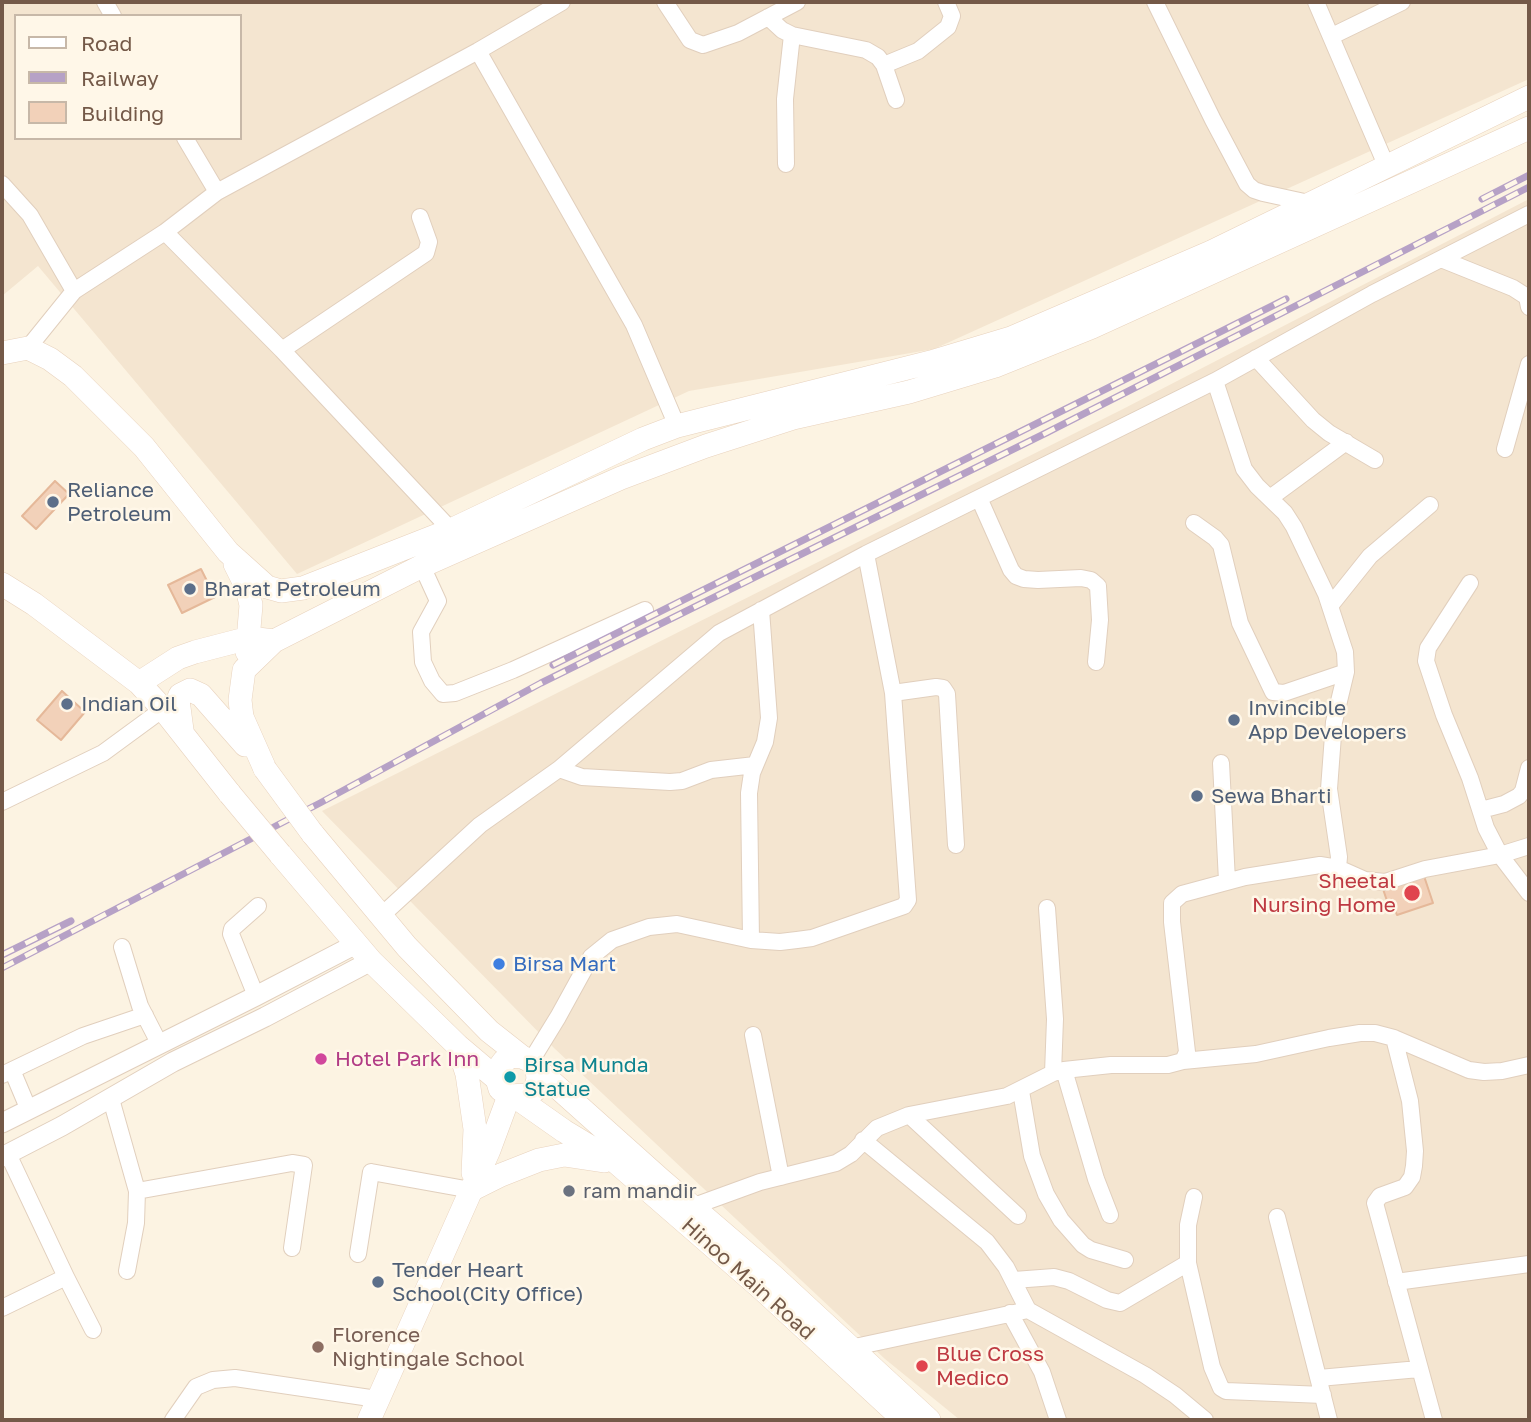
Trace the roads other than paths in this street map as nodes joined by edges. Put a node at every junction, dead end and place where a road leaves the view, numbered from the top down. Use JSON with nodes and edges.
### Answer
{"nodes":[{"id":1,"x":562,"y":2,"type":"edge"},
{"id":2,"x":665,"y":2,"type":"edge"},
{"id":3,"x":797,"y":2,"type":"edge"},
{"id":4,"x":946,"y":2,"type":"edge"},
{"id":5,"x":1155,"y":2,"type":"edge"},
{"id":6,"x":1316,"y":2,"type":"edge"},
{"id":7,"x":1402,"y":2,"type":"edge"},
{"id":8,"x":768,"y":17,"type":"junction"},
{"id":9,"x":792,"y":35,"type":"junction"},
{"id":10,"x":1332,"y":36,"type":"junction"},
{"id":11,"x":478,"y":51,"type":"junction"},
{"id":12,"x":884,"y":65,"type":"junction"},
{"id":13,"x":1529,"y":97,"type":"edge"},
{"id":14,"x":896,"y":100,"type":"dead end"},
{"id":15,"x":1529,"y":128,"type":"edge"},
{"id":16,"x":187,"y":140,"type":"edge"},
{"id":17,"x":1397,"y":160,"type":"junction"},
{"id":18,"x":786,"y":164,"type":"dead end"},
{"id":19,"x":1419,"y":178,"type":"junction"},
{"id":20,"x":2,"y":184,"type":"edge"},
{"id":21,"x":217,"y":192,"type":"junction"},
{"id":22,"x":1309,"y":203,"type":"junction"},
{"id":23,"x":1529,"y":214,"type":"edge"},
{"id":24,"x":421,"y":217,"type":"dead end"},
{"id":25,"x":165,"y":232,"type":"junction"},
{"id":26,"x":1441,"y":259,"type":"junction"},
{"id":27,"x":74,"y":291,"type":"junction"},
{"id":28,"x":1529,"y":307,"type":"edge"},
{"id":29,"x":28,"y":348,"type":"junction"},
{"id":30,"x":282,"y":351,"type":"junction"},
{"id":31,"x":2,"y":353,"type":"edge"},
{"id":32,"x":1256,"y":358,"type":"junction"},
{"id":33,"x":1529,"y":364,"type":"edge"},
{"id":34,"x":1215,"y":381,"type":"junction"},
{"id":35,"x":677,"y":426,"type":"junction"},
{"id":36,"x":1346,"y":442,"type":"junction"},
{"id":37,"x":1505,"y":449,"type":"dead end"},
{"id":38,"x":1375,"y":460,"type":"dead end"},
{"id":39,"x":979,"y":498,"type":"junction"},
{"id":40,"x":1270,"y":498,"type":"junction"},
{"id":41,"x":1430,"y":505,"type":"dead end"},
{"id":42,"x":1194,"y":523,"type":"dead end"},
{"id":43,"x":451,"y":530,"type":"junction"},
{"id":44,"x":228,"y":552,"type":"junction"},
{"id":45,"x":866,"y":554,"type":"junction"},
{"id":46,"x":422,"y":566,"type":"junction"},
{"id":47,"x":1470,"y":583,"type":"dead end"},
{"id":48,"x":2,"y":584,"type":"edge"},
{"id":49,"x":1330,"y":606,"type":"junction"},
{"id":50,"x":645,"y":610,"type":"dead end"},
{"id":51,"x":761,"y":610,"type":"junction"},
{"id":52,"x":249,"y":638,"type":"junction"},
{"id":53,"x":274,"y":641,"type":"junction"},
{"id":54,"x":1096,"y":662,"type":"dead end"},
{"id":55,"x":244,"y":670,"type":"junction"},
{"id":56,"x":1346,"y":672,"type":"junction"},
{"id":57,"x":139,"y":683,"type":"junction"},
{"id":58,"x":893,"y":693,"type":"junction"},
{"id":59,"x":163,"y":709,"type":"junction"},
{"id":60,"x":182,"y":733,"type":"junction"},
{"id":61,"x":1221,"y":763,"type":"dead end"},
{"id":62,"x":755,"y":765,"type":"junction"},
{"id":63,"x":1529,"y":768,"type":"edge"},
{"id":64,"x":265,"y":769,"type":"junction"},
{"id":65,"x":559,"y":769,"type":"junction"},
{"id":66,"x":2,"y":802,"type":"edge"},
{"id":67,"x":1481,"y":810,"type":"junction"},
{"id":68,"x":956,"y":845,"type":"dead end"},
{"id":69,"x":1529,"y":846,"type":"edge"},
{"id":70,"x":1500,"y":855,"type":"junction"},
{"id":71,"x":1338,"y":868,"type":"junction"},
{"id":72,"x":1227,"y":881,"type":"junction"},
{"id":73,"x":1529,"y":893,"type":"edge"},
{"id":74,"x":258,"y":906,"type":"dead end"},
{"id":75,"x":1047,"y":908,"type":"dead end"},
{"id":76,"x":381,"y":916,"type":"junction"},
{"id":77,"x":751,"y":940,"type":"junction"},
{"id":78,"x":122,"y":947,"type":"dead end"},
{"id":79,"x":364,"y":952,"type":"junction"},
{"id":80,"x":256,"y":996,"type":"junction"},
{"id":81,"x":145,"y":1015,"type":"junction"},
{"id":82,"x":753,"y":1035,"type":"dead end"},
{"id":83,"x":1394,"y":1038,"type":"junction"},
{"id":84,"x":159,"y":1043,"type":"junction"},
{"id":85,"x":458,"y":1046,"type":"junction"},
{"id":86,"x":1183,"y":1061,"type":"junction"},
{"id":87,"x":530,"y":1062,"type":"junction"},
{"id":88,"x":1529,"y":1065,"type":"edge"},
{"id":89,"x":1058,"y":1071,"type":"junction"},
{"id":90,"x":7,"y":1073,"type":"edge"},
{"id":91,"x":508,"y":1091,"type":"junction"},
{"id":92,"x":1021,"y":1091,"type":"junction"},
{"id":93,"x":111,"y":1099,"type":"junction"},
{"id":94,"x":29,"y":1108,"type":"junction"},
{"id":95,"x":909,"y":1115,"type":"junction"},
{"id":96,"x":3,"y":1122,"type":"edge"},
{"id":97,"x":863,"y":1140,"type":"junction"},
{"id":98,"x":9,"y":1154,"type":"edge"},
{"id":99,"x":617,"y":1163,"type":"junction"},
{"id":100,"x":781,"y":1177,"type":"junction"},
{"id":101,"x":137,"y":1191,"type":"junction"},
{"id":102,"x":471,"y":1191,"type":"junction"},
{"id":103,"x":1194,"y":1197,"type":"dead end"},
{"id":104,"x":694,"y":1206,"type":"junction"},
{"id":105,"x":1110,"y":1214,"type":"dead end"},
{"id":106,"x":1018,"y":1216,"type":"dead end"},
{"id":107,"x":1277,"y":1217,"type":"dead end"},
{"id":108,"x":292,"y":1248,"type":"dead end"},
{"id":109,"x":358,"y":1254,"type":"dead end"},
{"id":110,"x":1125,"y":1260,"type":"dead end"},
{"id":111,"x":1188,"y":1263,"type":"junction"},
{"id":112,"x":1529,"y":1264,"type":"edge"},
{"id":113,"x":127,"y":1271,"type":"dead end"},
{"id":114,"x":66,"y":1277,"type":"junction"},
{"id":115,"x":1014,"y":1280,"type":"junction"},
{"id":116,"x":1396,"y":1282,"type":"junction"},
{"id":117,"x":2,"y":1308,"type":"edge"},
{"id":118,"x":1028,"y":1310,"type":"junction"},
{"id":119,"x":1010,"y":1313,"type":"junction"},
{"id":120,"x":93,"y":1330,"type":"dead end"},
{"id":121,"x":850,"y":1348,"type":"junction"},
{"id":122,"x":1419,"y":1369,"type":"junction"},
{"id":123,"x":1319,"y":1378,"type":"junction"},
{"id":124,"x":1323,"y":1395,"type":"junction"},
{"id":125,"x":373,"y":1410,"type":"edge"},
{"id":126,"x":173,"y":1420,"type":"edge"},
{"id":127,"x":904,"y":1420,"type":"edge"},
{"id":128,"x":929,"y":1420,"type":"edge"},
{"id":129,"x":1058,"y":1420,"type":"edge"},
{"id":130,"x":1205,"y":1420,"type":"edge"},
{"id":131,"x":1329,"y":1420,"type":"edge"},
{"id":132,"x":1434,"y":1420,"type":"edge"}],
"edges":[{"from":1,"to":11,"type":"street"},
{"from":2,"to":8,"type":"street"},
{"from":3,"to":8,"type":"street"},
{"from":4,"to":12,"type":"street"},
{"from":5,"to":22,"type":"street"},
{"from":6,"to":10,"type":"street"},
{"from":7,"to":10,"type":"street"},
{"from":8,"to":9,"type":"street"},
{"from":9,"to":12,"type":"street"},
{"from":9,"to":18,"type":"street"},
{"from":10,"to":17,"type":"street"},
{"from":11,"to":21,"type":"street"},
{"from":11,"to":35,"type":"street"},
{"from":12,"to":14,"type":"street"},
{"from":13,"to":17,"type":"main road"},
{"from":15,"to":19,"type":"main road"},
{"from":16,"to":21,"type":"street"},
{"from":17,"to":19,"type":"main road"},
{"from":17,"to":22,"type":"main road"},
{"from":19,"to":46,"type":"main road"},
{"from":20,"to":27,"type":"street"},
{"from":21,"to":25,"type":"street"},
{"from":22,"to":35,"type":"main road"},
{"from":23,"to":26,"type":"street"},
{"from":24,"to":30,"type":"street"},
{"from":25,"to":27,"type":"street"},
{"from":25,"to":30,"type":"street"},
{"from":26,"to":28,"type":"street"},
{"from":26,"to":32,"type":"street"},
{"from":27,"to":29,"type":"street"},
{"from":29,"to":31,"type":"main road"},
{"from":29,"to":44,"type":"main road"},
{"from":30,"to":43,"type":"street"},
{"from":32,"to":34,"type":"street"},
{"from":32,"to":36,"type":"street"},
{"from":33,"to":37,"type":"street"},
{"from":34,"to":39,"type":"street"},
{"from":34,"to":40,"type":"street"},
{"from":35,"to":43,"type":"main road"},
{"from":36,"to":38,"type":"street"},
{"from":36,"to":40,"type":"street"},
{"from":39,"to":45,"type":"street"},
{"from":39,"to":54,"type":"street"},
{"from":40,"to":49,"type":"street"},
{"from":41,"to":49,"type":"street"},
{"from":42,"to":56,"type":"street"},
{"from":43,"to":44,"type":"main road"},
{"from":44,"to":52,"type":"main road"},
{"from":45,"to":51,"type":"street"},
{"from":45,"to":58,"type":"street"},
{"from":46,"to":50,"type":"street"},
{"from":46,"to":53,"type":"main road"},
{"from":47,"to":67,"type":"street"},
{"from":48,"to":57,"type":"main road","name":"Hinoo Main Road"},
{"from":49,"to":56,"type":"street"},
{"from":51,"to":62,"type":"street"},
{"from":51,"to":65,"type":"street"},
{"from":52,"to":53,"type":"main road"},
{"from":52,"to":55,"type":"main road"},
{"from":52,"to":57,"type":"main road"},
{"from":53,"to":55,"type":"main road"},
{"from":55,"to":64,"type":"main road"},
{"from":56,"to":71,"type":"street"},
{"from":57,"to":59,"type":"main road","name":"Hinoo Main Road"},
{"from":58,"to":68,"type":"street"},
{"from":58,"to":77,"type":"street"},
{"from":59,"to":60,"type":"main road","name":"Hinoo Main Road"},
{"from":59,"to":66,"type":"street"},
{"from":60,"to":64,"type":"main road"},
{"from":60,"to":79,"type":"main road","name":"Hinoo Main Road","bridge":true},
{"from":61,"to":72,"type":"street"},
{"from":62,"to":65,"type":"street"},
{"from":62,"to":77,"type":"street"},
{"from":63,"to":67,"type":"street"},
{"from":64,"to":76,"type":"main road","bridge":true},
{"from":65,"to":76,"type":"street"},
{"from":67,"to":70,"type":"street"},
{"from":69,"to":70,"type":"street"},
{"from":70,"to":71,"type":"street"},
{"from":70,"to":73,"type":"street"},
{"from":71,"to":72,"type":"street"},
{"from":72,"to":86,"type":"street"},
{"from":74,"to":80,"type":"street"},
{"from":75,"to":89,"type":"street"},
{"from":76,"to":87,"type":"main road"},
{"from":77,"to":87,"type":"street"},
{"from":78,"to":81,"type":"street"},
{"from":79,"to":80,"type":"street"},
{"from":79,"to":85,"type":"main road","name":"Hinoo Main Road"},
{"from":79,"to":93,"type":"street"},
{"from":80,"to":84,"type":"street"},
{"from":81,"to":84,"type":"street"},
{"from":81,"to":90,"type":"street"},
{"from":82,"to":100,"type":"street"},
{"from":83,"to":86,"type":"street"},
{"from":83,"to":88,"type":"street"},
{"from":83,"to":116,"type":"street"},
{"from":84,"to":94,"type":"street"},
{"from":85,"to":91,"type":"main road","name":"Hinoo Main Road"},
{"from":85,"to":102,"type":"main road"},
{"from":86,"to":89,"type":"street"},
{"from":87,"to":91,"type":"main road"},
{"from":87,"to":91,"type":"main road"},
{"from":87,"to":104,"type":"main road"},
{"from":89,"to":92,"type":"street"},
{"from":89,"to":105,"type":"street"},
{"from":90,"to":94,"type":"street"},
{"from":91,"to":99,"type":"main road","name":"Hinoo Main Road"},
{"from":91,"to":102,"type":"main road"},
{"from":92,"to":95,"type":"street"},
{"from":92,"to":110,"type":"street"},
{"from":93,"to":98,"type":"street"},
{"from":93,"to":101,"type":"street"},
{"from":94,"to":96,"type":"street"},
{"from":95,"to":97,"type":"street"},
{"from":95,"to":106,"type":"street"},
{"from":96,"to":98,"type":"street"},
{"from":97,"to":100,"type":"street"},
{"from":97,"to":115,"type":"street"},
{"from":98,"to":114,"type":"street"},
{"from":99,"to":102,"type":"main road"},
{"from":99,"to":127,"type":"main road","name":"Hinoo Main Road"},
{"from":100,"to":104,"type":"street"},
{"from":101,"to":108,"type":"street"},
{"from":101,"to":113,"type":"street"},
{"from":102,"to":109,"type":"street"},
{"from":102,"to":125,"type":"main road"},
{"from":103,"to":111,"type":"street"},
{"from":104,"to":121,"type":"main road"},
{"from":107,"to":123,"type":"street"},
{"from":111,"to":115,"type":"street"},
{"from":111,"to":124,"type":"street"},
{"from":112,"to":116,"type":"street"},
{"from":114,"to":117,"type":"street"},
{"from":114,"to":120,"type":"street"},
{"from":115,"to":118,"type":"street"},
{"from":116,"to":122,"type":"street"},
{"from":118,"to":119,"type":"street"},
{"from":118,"to":130,"type":"street"},
{"from":119,"to":121,"type":"street"},
{"from":119,"to":129,"type":"street"},
{"from":121,"to":128,"type":"main road"},
{"from":122,"to":123,"type":"street"},
{"from":122,"to":132,"type":"street"},
{"from":123,"to":124,"type":"street"},
{"from":124,"to":131,"type":"street"},
{"from":125,"to":126,"type":"street"}]}
